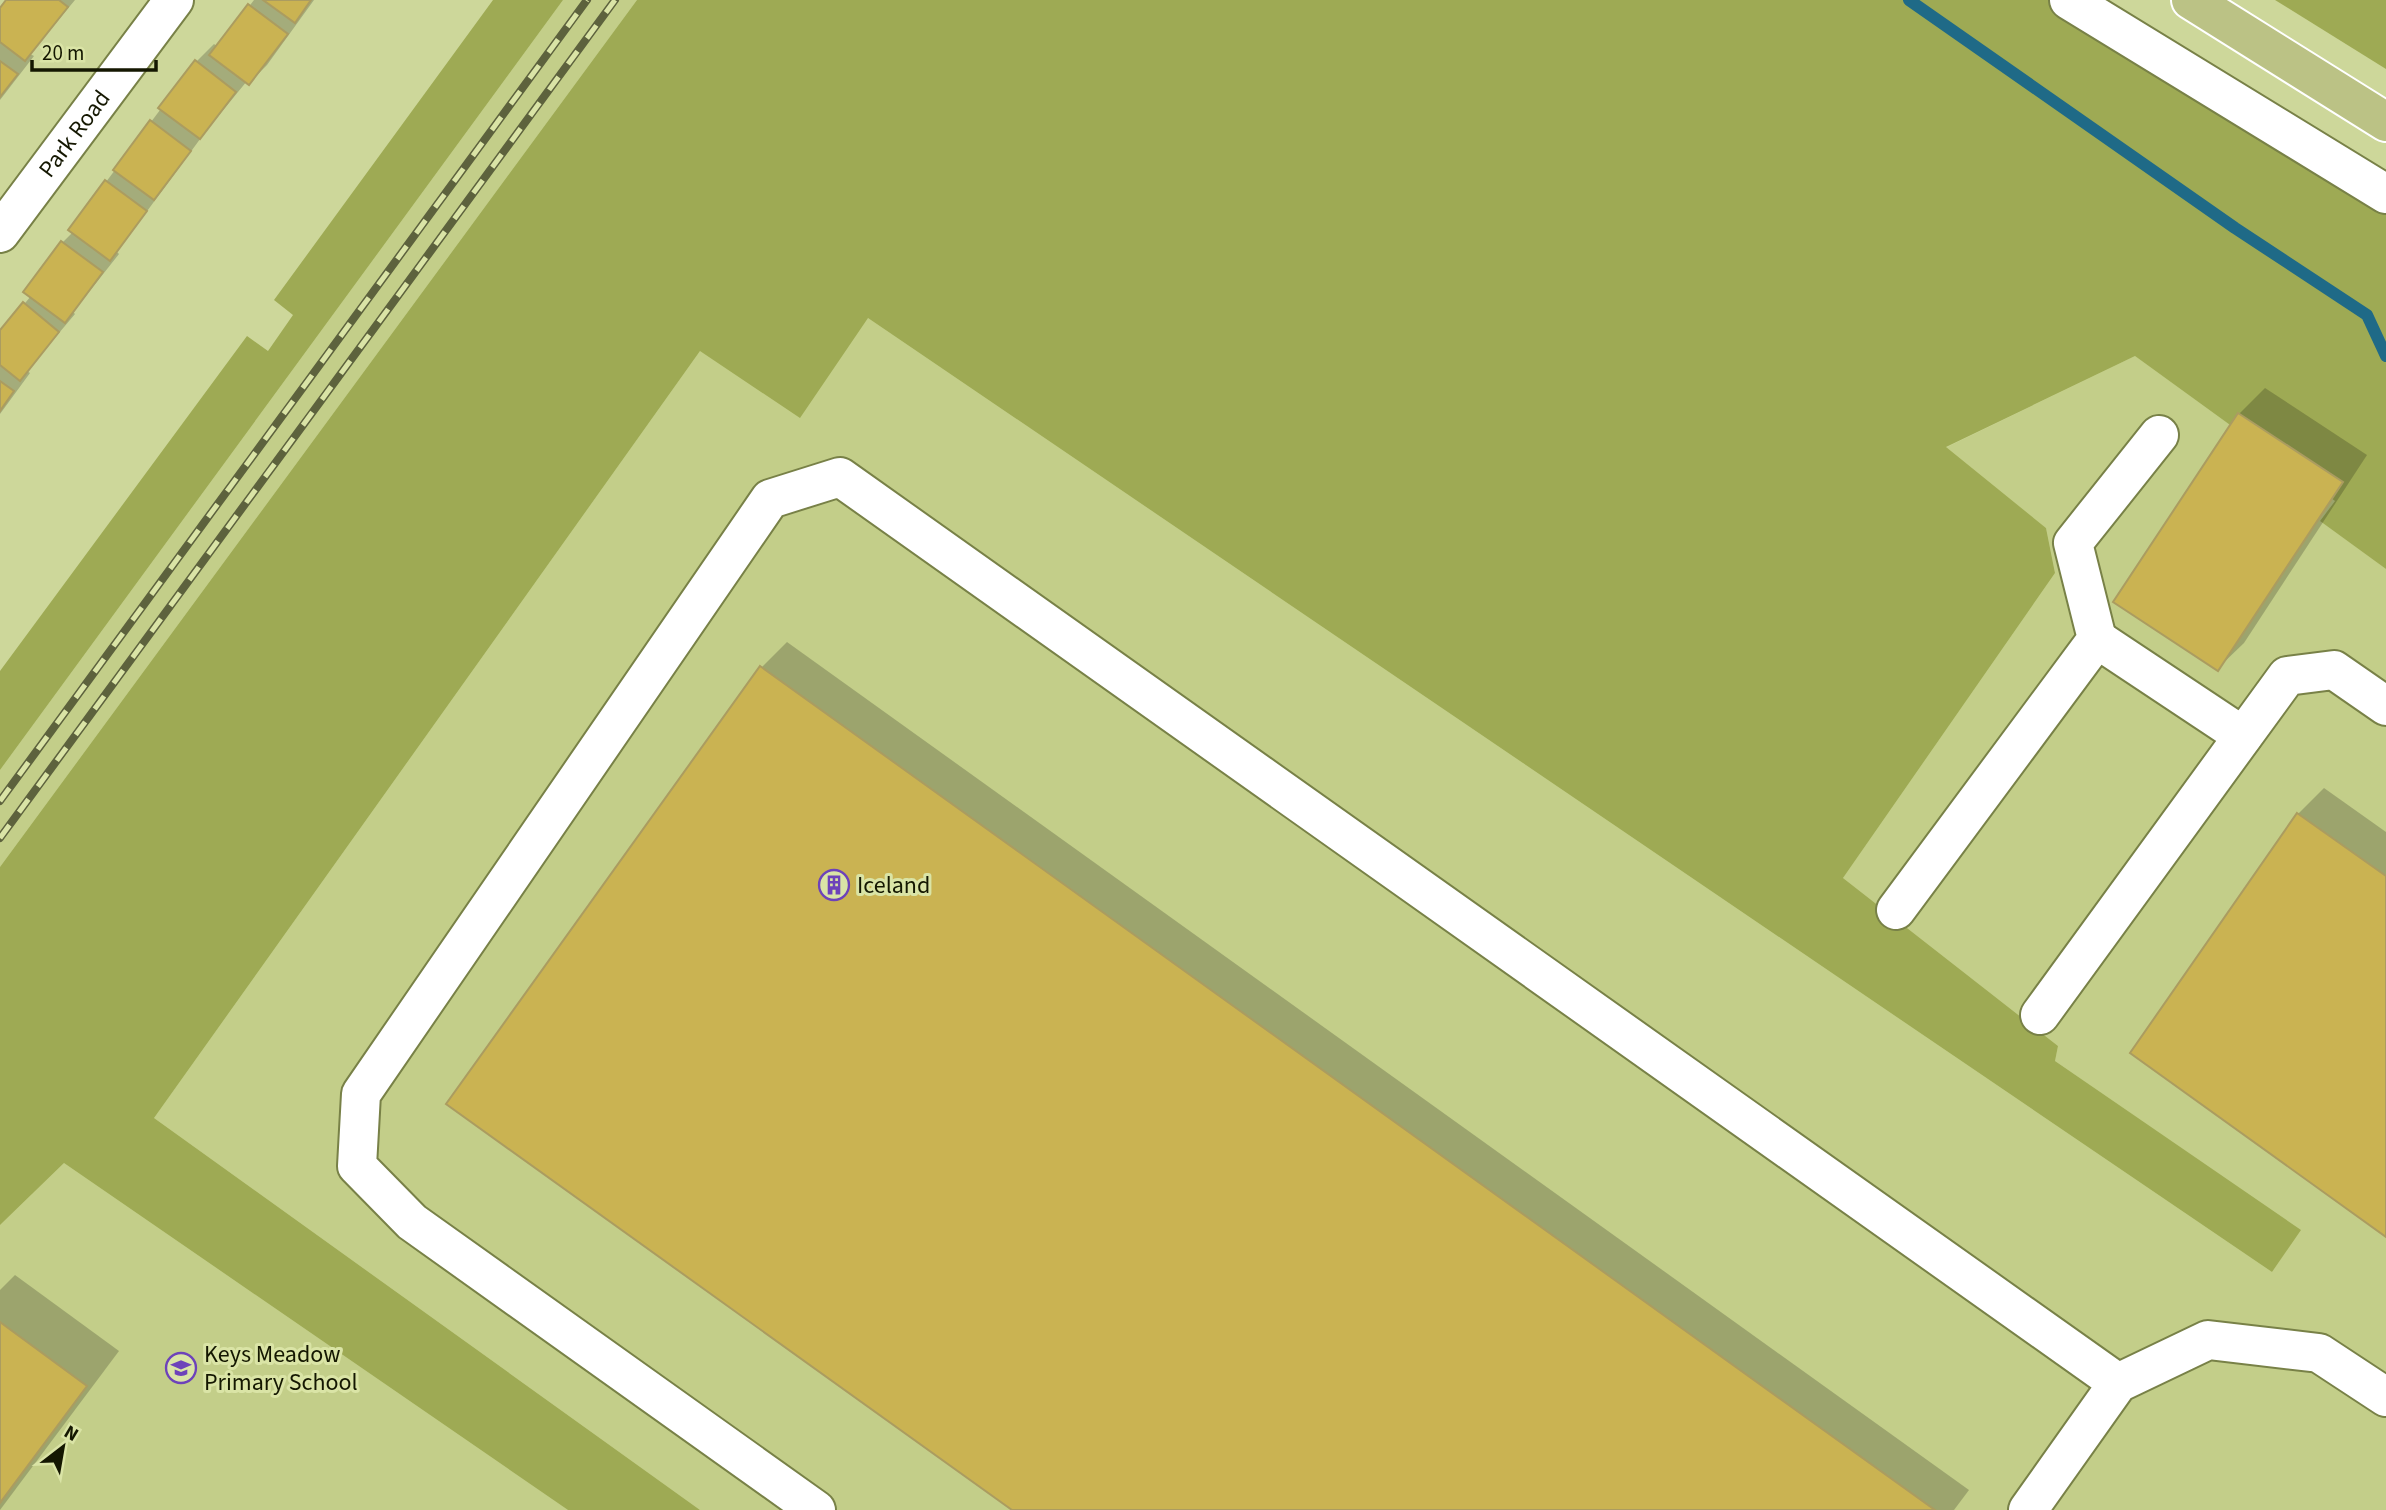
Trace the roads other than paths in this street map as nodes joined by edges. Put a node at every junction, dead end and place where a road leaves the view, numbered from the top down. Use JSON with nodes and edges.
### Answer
{"nodes":[{"id":1,"x":174,"y":0,"type":"edge"},
{"id":2,"x":2069,"y":0,"type":"edge"},
{"id":3,"x":2192,"y":0,"type":"edge"},
{"id":4,"x":2386,"y":122,"type":"edge"},
{"id":5,"x":2386,"y":194,"type":"edge"},
{"id":6,"x":1,"y":229,"type":"edge"},
{"id":7,"x":2160,"y":435,"type":"dead end"},
{"id":8,"x":2097,"y":639,"type":"junction"},
{"id":9,"x":2386,"y":706,"type":"edge"},
{"id":10,"x":2243,"y":736,"type":"junction"},
{"id":11,"x":1896,"y":911,"type":"dead end"},
{"id":12,"x":2040,"y":1015,"type":"dead end"},
{"id":13,"x":2118,"y":1383,"type":"junction"},
{"id":14,"x":2386,"y":1397,"type":"edge"},
{"id":15,"x":816,"y":1510,"type":"edge"},
{"id":16,"x":2028,"y":1510,"type":"edge"}],
"edges":[{"from":1,"to":6,"type":"street","name":"Park Road"},
{"from":2,"to":5,"type":"street"},
{"from":3,"to":4,"type":"main road"},
{"from":7,"to":8,"type":"street"},
{"from":8,"to":10,"type":"street"},
{"from":8,"to":11,"type":"street"},
{"from":9,"to":10,"type":"street"},
{"from":10,"to":12,"type":"street"},
{"from":13,"to":14,"type":"street"},
{"from":13,"to":15,"type":"street"},
{"from":13,"to":16,"type":"street"}]}
